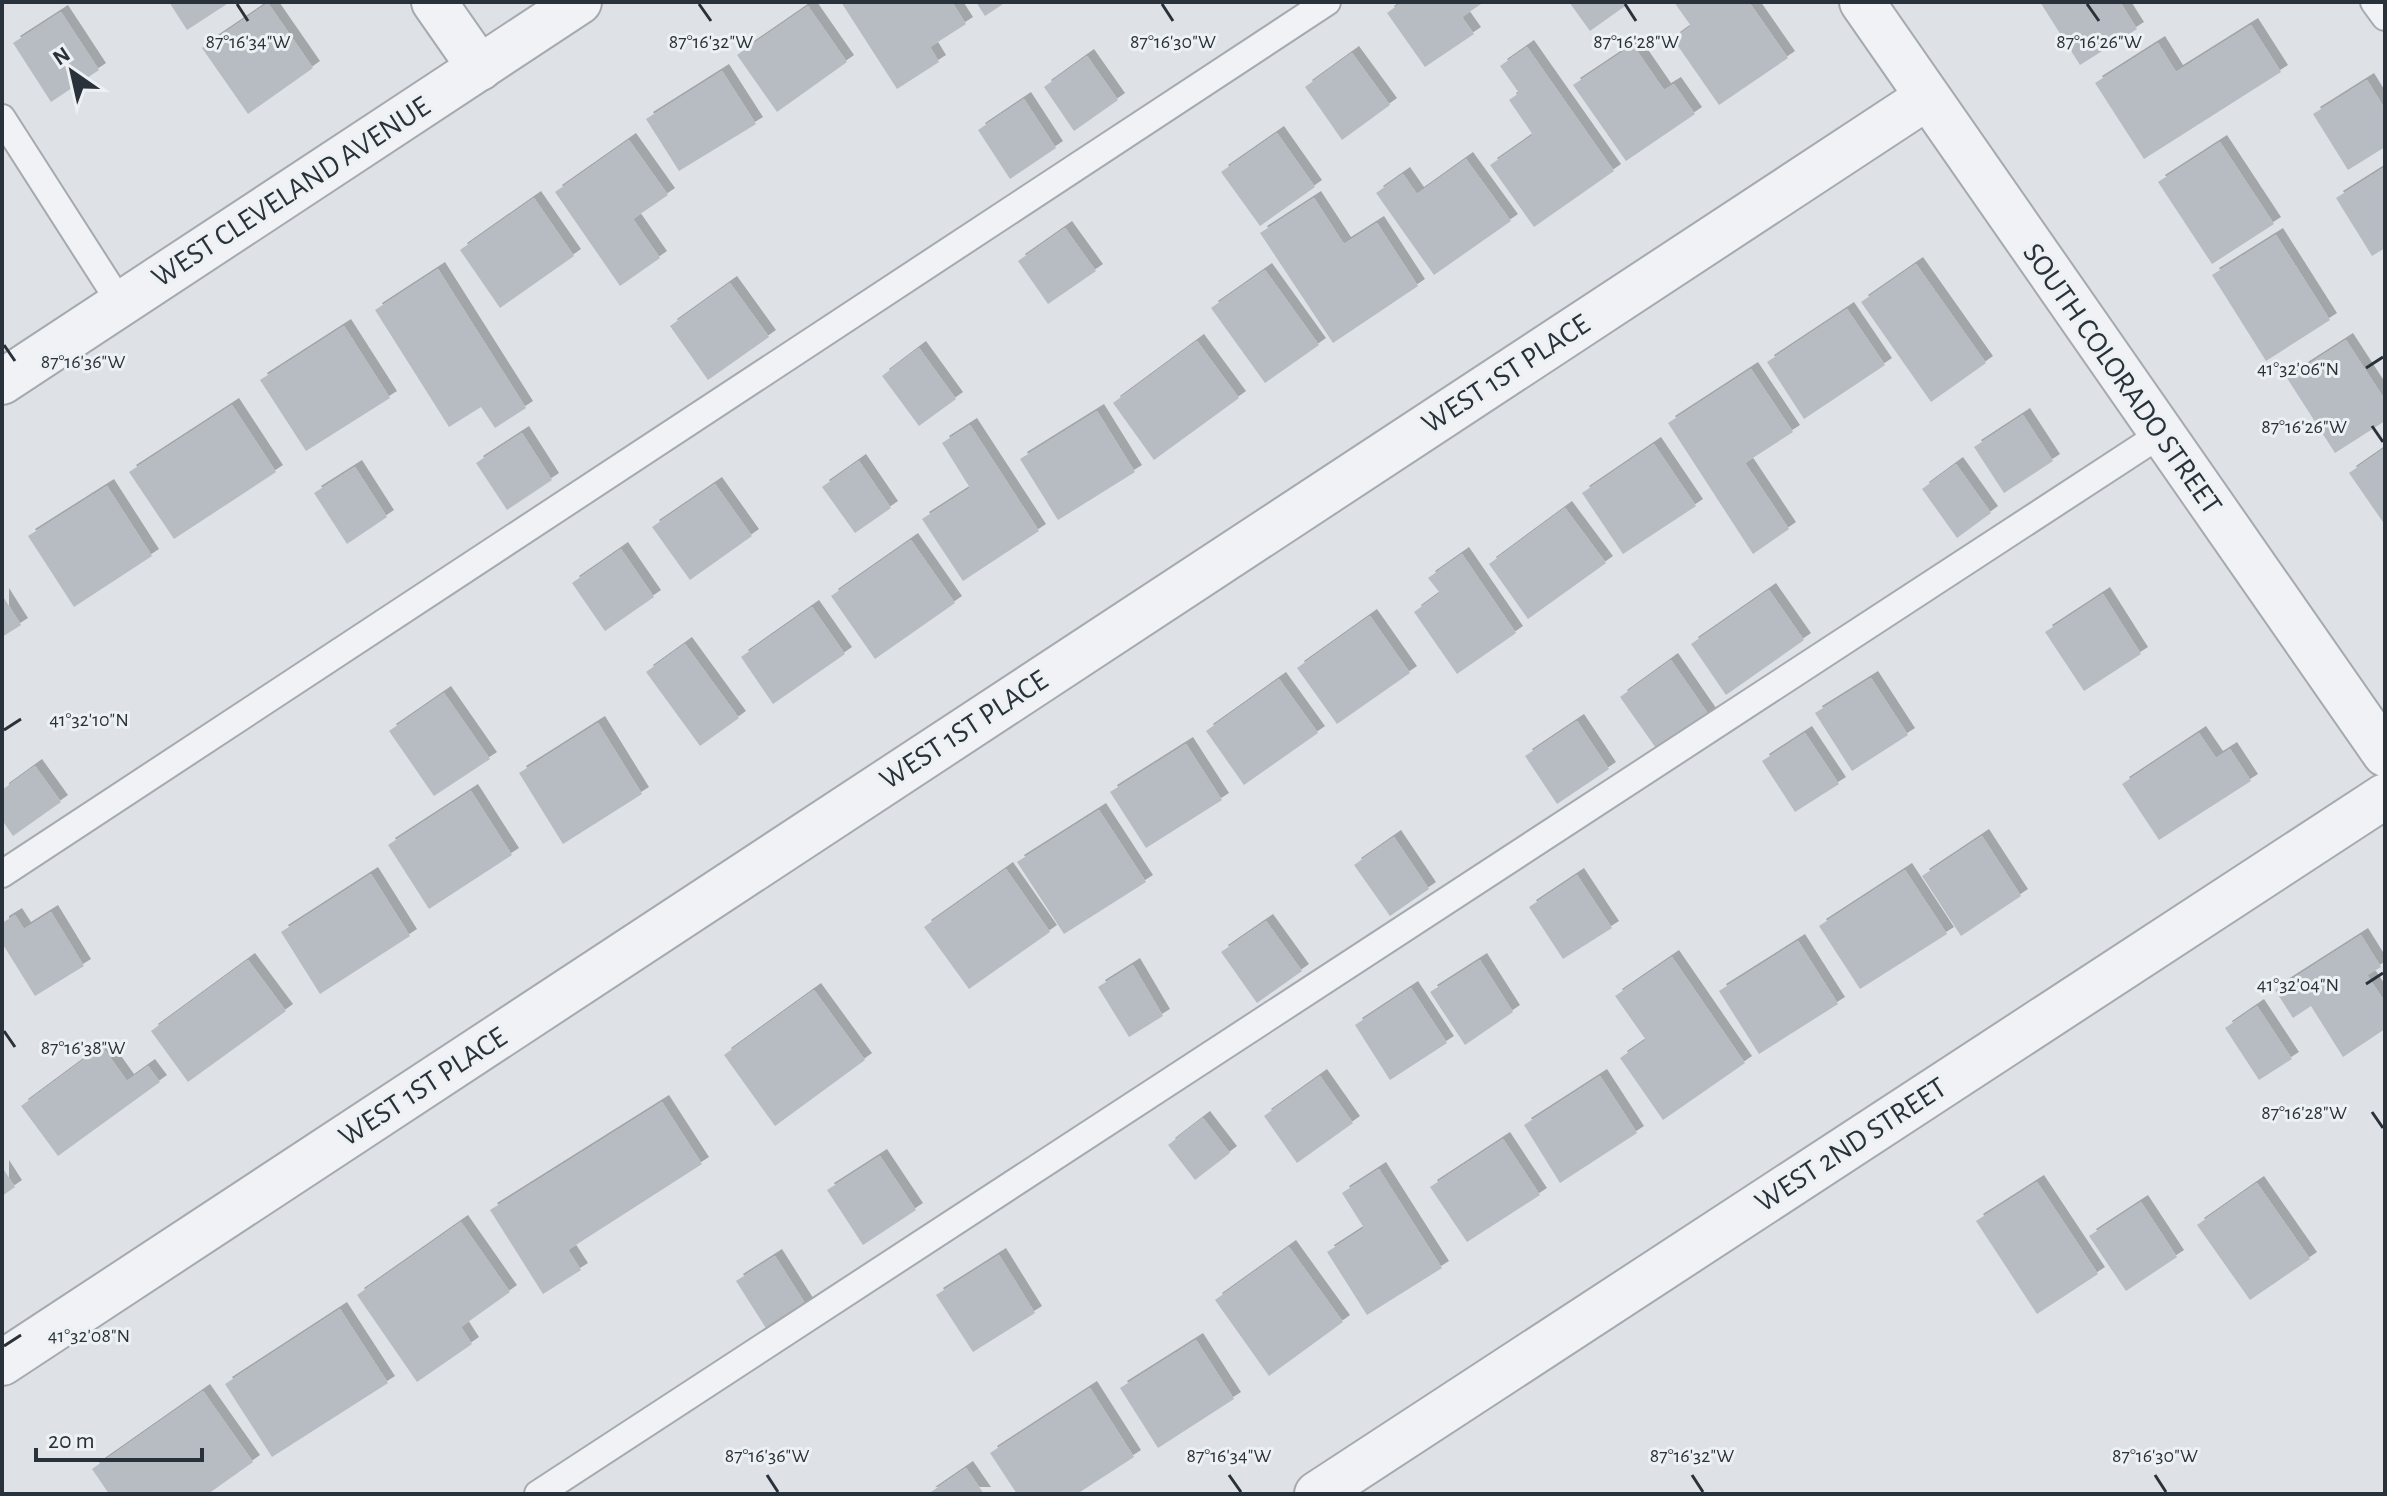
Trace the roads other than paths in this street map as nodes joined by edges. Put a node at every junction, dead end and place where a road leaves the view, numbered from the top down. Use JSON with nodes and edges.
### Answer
{"nodes":[{"id":1,"x":434,"y":2,"type":"edge"},
{"id":2,"x":579,"y":2,"type":"edge"},
{"id":3,"x":1327,"y":2,"type":"edge"},
{"id":4,"x":1862,"y":2,"type":"edge"},
{"id":5,"x":2374,"y":2,"type":"edge"},
{"id":6,"x":2385,"y":17,"type":"edge"},
{"id":7,"x":480,"y":68,"type":"junction"},
{"id":8,"x":1926,"y":98,"type":"junction"},
{"id":9,"x":2,"y":118,"type":"edge"},
{"id":10,"x":121,"y":304,"type":"junction"},
{"id":11,"x":2,"y":382,"type":"edge"},
{"id":12,"x":2161,"y":434,"type":"junction"},
{"id":13,"x":2385,"y":754,"type":"edge"},
{"id":14,"x":2385,"y":796,"type":"edge"},
{"id":15,"x":2,"y":874,"type":"edge"},
{"id":16,"x":2,"y":1363,"type":"edge"},
{"id":17,"x":538,"y":1494,"type":"edge"},
{"id":18,"x":1317,"y":1494,"type":"edge"}],
"edges":[{"from":1,"to":7,"type":"street"},
{"from":2,"to":7,"type":"street","name":"WEST CLEVELAND AVENUE"},
{"from":3,"to":15,"type":"lane"},
{"from":4,"to":8,"type":"street","name":"SOUTH COLORADO STREET"},
{"from":5,"to":6,"type":"lane"},
{"from":7,"to":10,"type":"street","name":"WEST CLEVELAND AVENUE"},
{"from":8,"to":12,"type":"street","name":"SOUTH COLORADO STREET"},
{"from":8,"to":16,"type":"street","name":"WEST 1ST PLACE"},
{"from":9,"to":10,"type":"lane"},
{"from":10,"to":11,"type":"street","name":"WEST CLEVELAND AVENUE"},
{"from":12,"to":13,"type":"street","name":"SOUTH COLORADO STREET"},
{"from":12,"to":17,"type":"lane"},
{"from":14,"to":18,"type":"street","name":"WEST 2ND STREET"}]}
